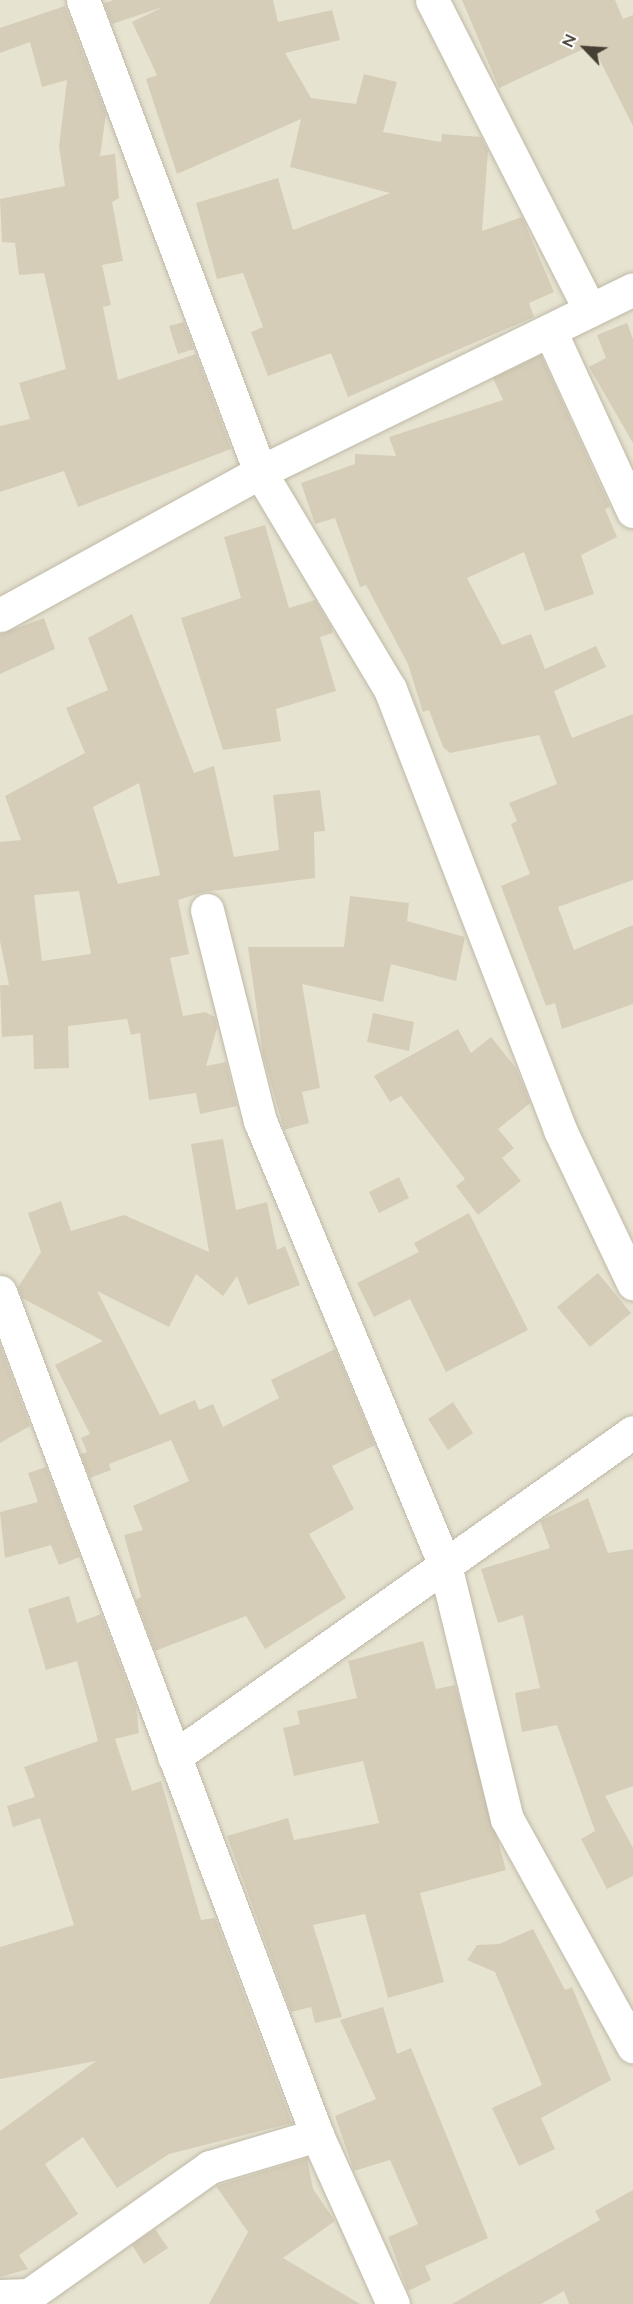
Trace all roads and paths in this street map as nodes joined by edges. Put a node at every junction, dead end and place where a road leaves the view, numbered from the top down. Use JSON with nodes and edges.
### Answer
{"nodes":[{"id":1,"x":83,"y":0,"type":"edge"},
{"id":2,"x":432,"y":0,"type":"edge"},
{"id":3,"x":633,"y":290,"type":"edge"},
{"id":4,"x":590,"y":310,"type":"junction"},
{"id":5,"x":552,"y":333,"type":"junction"},
{"id":6,"x":260,"y":472,"type":"junction"},
{"id":7,"x":633,"y":511,"type":"edge"},
{"id":8,"x":3,"y":604,"type":"edge"},
{"id":9,"x":207,"y":910,"type":"dead end"},
{"id":10,"x":633,"y":1283,"type":"edge"},
{"id":11,"x":0,"y":1292,"type":"edge"},
{"id":12,"x":633,"y":1432,"type":"edge"},
{"id":13,"x":445,"y":1565,"type":"junction"},
{"id":14,"x":174,"y":1757,"type":"junction"},
{"id":15,"x":633,"y":2046,"type":"edge"},
{"id":16,"x":317,"y":2135,"type":"junction"},
{"id":17,"x":0,"y":2296,"type":"edge"},
{"id":18,"x":393,"y":2304,"type":"edge"}],
"edges":[{"from":1,"to":6,"type":"street"},
{"from":2,"to":4,"type":"street"},
{"from":3,"to":4,"type":"street"},
{"from":4,"to":5,"type":"street"},
{"from":5,"to":6,"type":"street"},
{"from":5,"to":7,"type":"street"},
{"from":6,"to":8,"type":"street"},
{"from":6,"to":10,"type":"street"},
{"from":9,"to":13,"type":"street"},
{"from":11,"to":14,"type":"street"},
{"from":12,"to":13,"type":"street"},
{"from":13,"to":14,"type":"street"},
{"from":13,"to":15,"type":"street"},
{"from":14,"to":16,"type":"street"},
{"from":16,"to":17,"type":"street"},
{"from":16,"to":18,"type":"street"}]}
